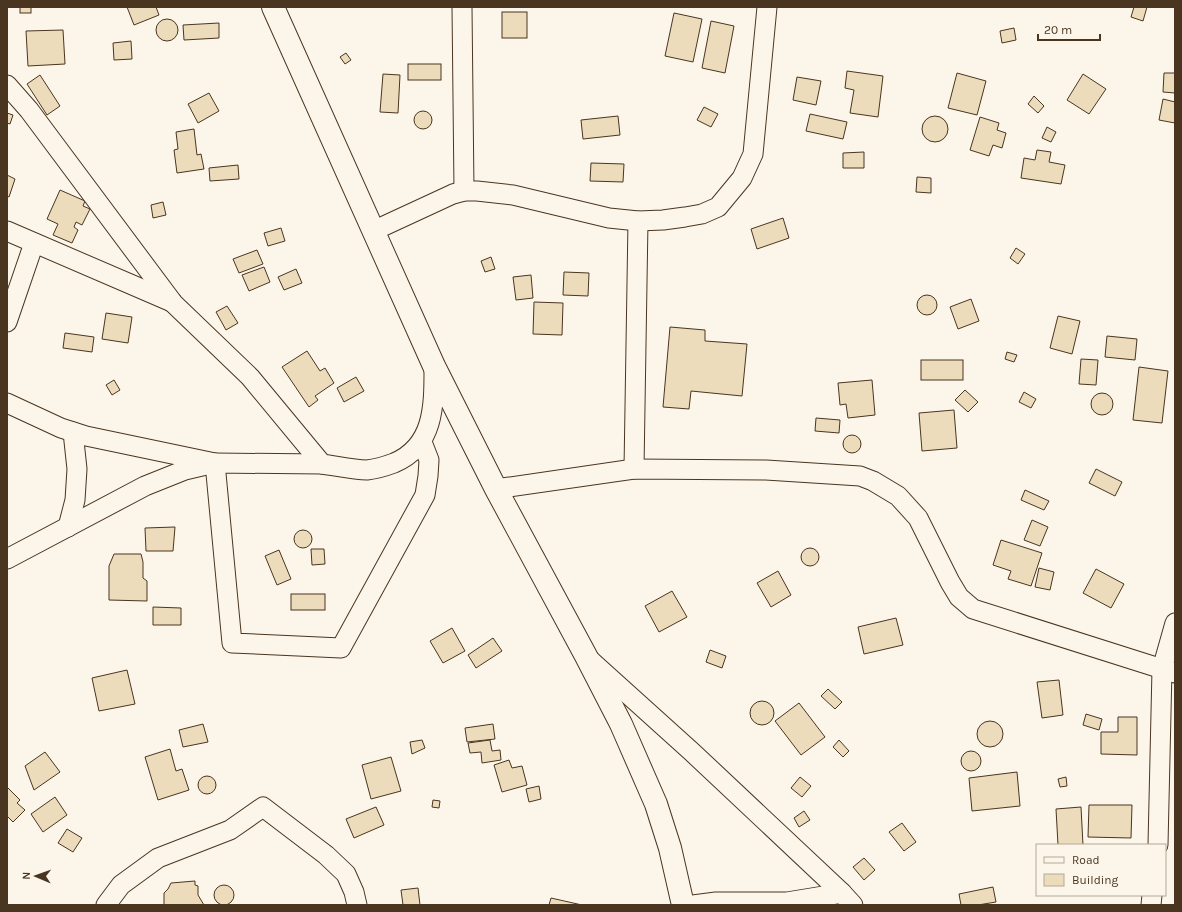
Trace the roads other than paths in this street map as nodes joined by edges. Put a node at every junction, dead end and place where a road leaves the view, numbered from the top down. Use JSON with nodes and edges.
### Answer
{"nodes":[{"id":1,"x":273,"y":7,"type":"edge"},
{"id":2,"x":462,"y":7,"type":"edge"},
{"id":3,"x":767,"y":7,"type":"edge"},
{"id":4,"x":7,"y":85,"type":"edge"},
{"id":5,"x":464,"y":191,"type":"junction"},
{"id":6,"x":638,"y":221,"type":"junction"},
{"id":7,"x":7,"y":231,"type":"edge"},
{"id":8,"x":373,"y":231,"type":"junction"},
{"id":9,"x":34,"y":243,"type":"junction"},
{"id":10,"x":173,"y":303,"type":"junction"},
{"id":11,"x":7,"y":322,"type":"edge"},
{"id":12,"x":434,"y":366,"type":"junction"},
{"id":13,"x":7,"y":403,"type":"edge"},
{"id":14,"x":73,"y":432,"type":"junction"},
{"id":15,"x":422,"y":442,"type":"junction"},
{"id":16,"x":215,"y":463,"type":"junction"},
{"id":17,"x":322,"y":464,"type":"junction"},
{"id":18,"x":634,"y":469,"type":"junction"},
{"id":19,"x":496,"y":489,"type":"junction"},
{"id":20,"x":68,"y":527,"type":"junction"},
{"id":21,"x":7,"y":559,"type":"edge"},
{"id":22,"x":1175,"y":623,"type":"edge"},
{"id":23,"x":586,"y":656,"type":"junction"},
{"id":24,"x":1168,"y":671,"type":"edge"},
{"id":25,"x":1158,"y":844,"type":"edge"},
{"id":26,"x":847,"y":899,"type":"edge"},
{"id":27,"x":106,"y":905,"type":"edge"},
{"id":28,"x":357,"y":905,"type":"edge"},
{"id":29,"x":683,"y":905,"type":"edge"},
{"id":30,"x":693,"y":905,"type":"edge"}],
"edges":[{"from":1,"to":8,"type":"street"},
{"from":2,"to":5,"type":"street"},
{"from":3,"to":6,"type":"street"},
{"from":4,"to":10,"type":"street"},
{"from":5,"to":6,"type":"street"},
{"from":5,"to":8,"type":"street"},
{"from":6,"to":18,"type":"street"},
{"from":7,"to":9,"type":"street"},
{"from":8,"to":12,"type":"street"},
{"from":9,"to":10,"type":"street"},
{"from":9,"to":11,"type":"street"},
{"from":10,"to":17,"type":"street"},
{"from":12,"to":15,"type":"street"},
{"from":12,"to":19,"type":"street"},
{"from":13,"to":14,"type":"street"},
{"from":14,"to":16,"type":"street"},
{"from":14,"to":20,"type":"street"},
{"from":15,"to":16,"type":"street"},
{"from":15,"to":17,"type":"street"},
{"from":16,"to":17,"type":"street"},
{"from":16,"to":20,"type":"street"},
{"from":18,"to":19,"type":"street"},
{"from":18,"to":24,"type":"street"},
{"from":19,"to":23,"type":"street"},
{"from":20,"to":21,"type":"street"},
{"from":22,"to":24,"type":"street"},
{"from":23,"to":26,"type":"street"},
{"from":23,"to":29,"type":"street"},
{"from":24,"to":25,"type":"street"},
{"from":26,"to":30,"type":"street"},
{"from":27,"to":28,"type":"street"}]}
